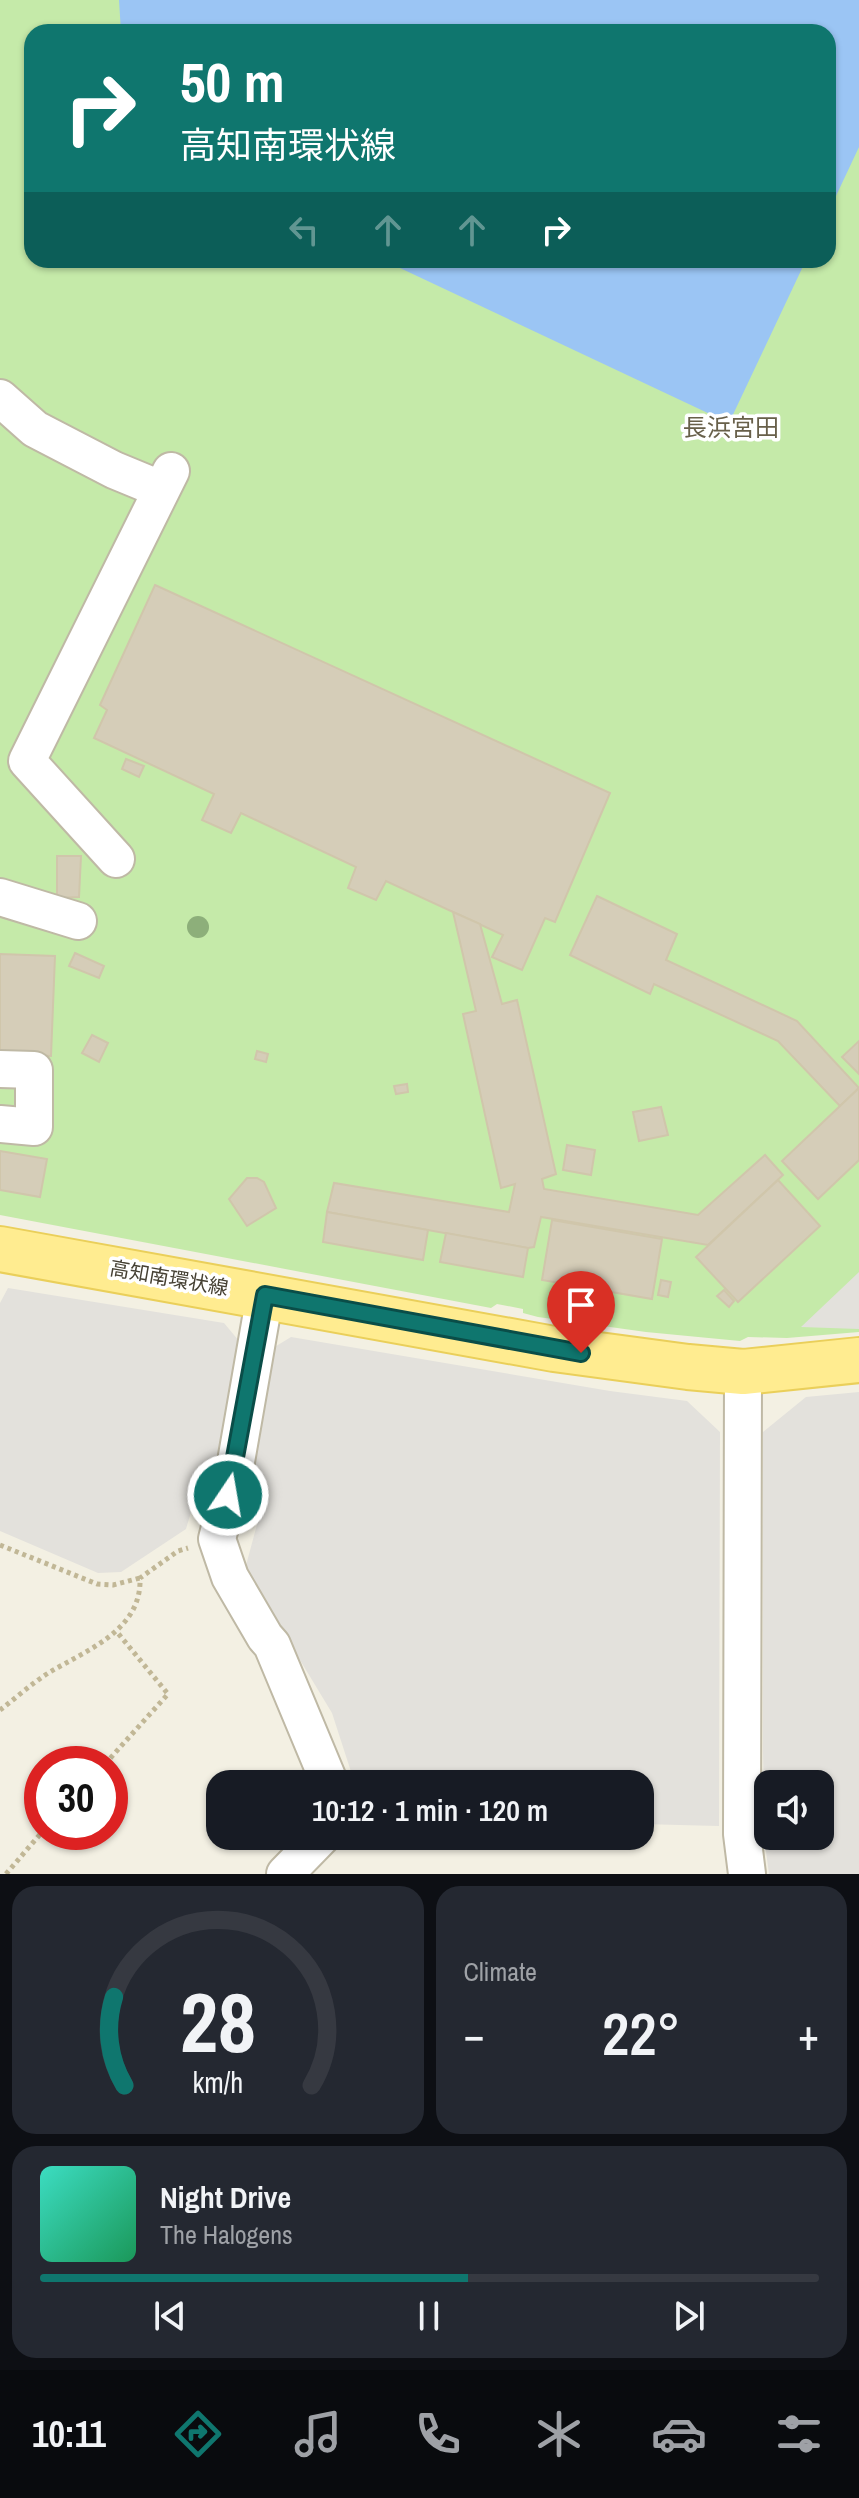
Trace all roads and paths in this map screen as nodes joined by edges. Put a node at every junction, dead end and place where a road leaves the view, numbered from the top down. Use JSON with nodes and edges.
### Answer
{"nodes":[{"id":1,"x":0,"y":398,"type":"edge"},
{"id":2,"x":116,"y":859,"type":"dead end"},
{"id":3,"x":0,"y":897,"type":"edge"},
{"id":4,"x":78,"y":921,"type":"dead end"},
{"id":5,"x":0,"y":1069,"type":"edge"},
{"id":6,"x":0,"y":1124,"type":"edge"},
{"id":7,"x":0,"y":1249,"type":"edge"},
{"id":8,"x":265,"y":1295,"type":"junction"},
{"id":9,"x":859,"y":1360,"type":"edge"},
{"id":10,"x":743,"y":1372,"type":"junction"},
{"id":11,"x":217,"y":1539,"type":"junction"},
{"id":12,"x":0,"y":1545,"type":"edge"},
{"id":13,"x":140,"y":1578,"type":"junction"},
{"id":14,"x":117,"y":1631,"type":"junction"},
{"id":15,"x":0,"y":1710,"type":"edge"},
{"id":16,"x":121,"y":1746,"type":"edge"},
{"id":17,"x":324,"y":1770,"type":"edge"},
{"id":18,"x":27,"y":1850,"type":"edge"},
{"id":19,"x":308,"y":1850,"type":"edge"},
{"id":20,"x":6,"y":1874,"type":"edge"},
{"id":21,"x":285,"y":1874,"type":"edge"},
{"id":22,"x":747,"y":1874,"type":"edge"}],
"edges":[{"from":1,"to":2,"type":"street"},
{"from":3,"to":4,"type":"street"},
{"from":5,"to":6,"type":"street"},
{"from":7,"to":8,"type":"main road","name":"高知南環状線"},
{"from":8,"to":10,"type":"main road","name":"高知南環状線"},
{"from":8,"to":11,"type":"street"},
{"from":9,"to":10,"type":"main road","name":"高知南環状線"},
{"from":10,"to":22,"type":"street"},
{"from":11,"to":13,"type":"path"},
{"from":11,"to":17,"type":"street"},
{"from":12,"to":13,"type":"path"},
{"from":13,"to":14,"type":"path"},
{"from":14,"to":15,"type":"path"},
{"from":14,"to":16,"type":"path"},
{"from":18,"to":20,"type":"path"},
{"from":19,"to":21,"type":"street"}]}
